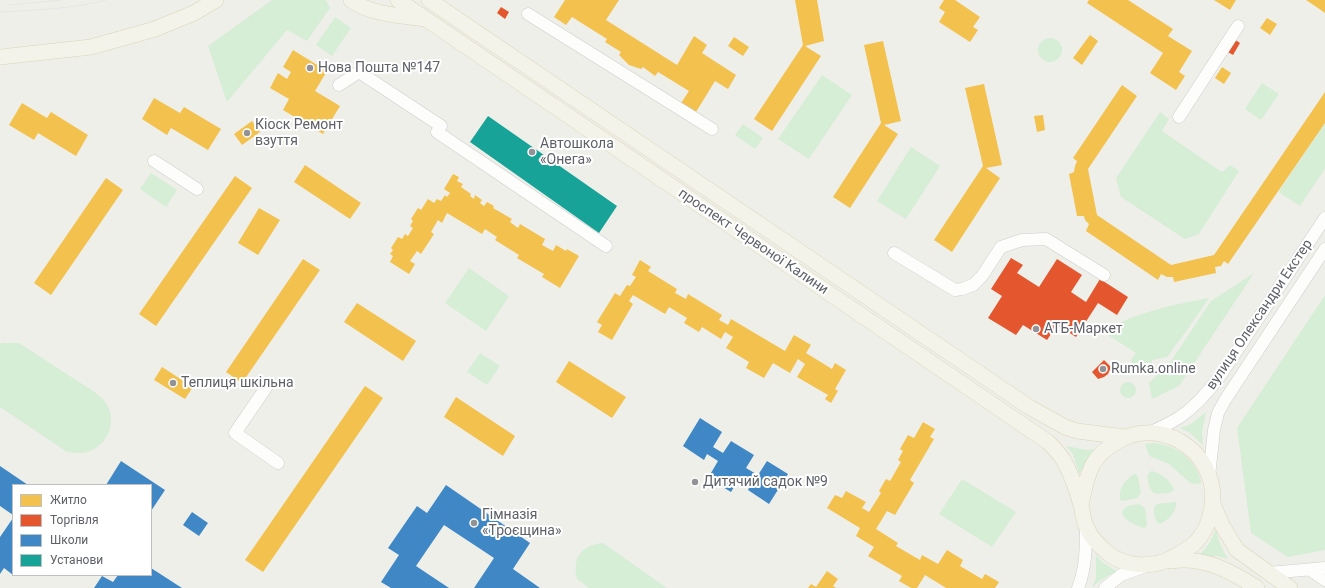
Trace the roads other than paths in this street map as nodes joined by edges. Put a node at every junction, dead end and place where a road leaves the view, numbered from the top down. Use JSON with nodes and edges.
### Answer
{"nodes":[{"id":1,"x":216,"y":0,"type":"edge"},
{"id":2,"x":351,"y":0,"type":"edge"},
{"id":3,"x":398,"y":0,"type":"edge"},
{"id":4,"x":433,"y":2,"type":"edge"},
{"id":5,"x":528,"y":14,"type":"dead end"},
{"id":6,"x":428,"y":20,"type":"junction"},
{"id":7,"x":1238,"y":26,"type":"dead end"},
{"id":8,"x":0,"y":57,"type":"edge"},
{"id":9,"x":339,"y":85,"type":"dead end"},
{"id":10,"x":1179,"y":117,"type":"dead end"},
{"id":11,"x":712,"y":129,"type":"dead end"},
{"id":12,"x":154,"y":161,"type":"dead end"},
{"id":13,"x":197,"y":189,"type":"dead end"},
{"id":14,"x":1325,"y":218,"type":"edge"},
{"id":15,"x":606,"y":246,"type":"dead end"},
{"id":16,"x":1325,"y":249,"type":"edge"},
{"id":17,"x":894,"y":253,"type":"dead end"},
{"id":18,"x":1104,"y":275,"type":"dead end"},
{"id":19,"x":268,"y":386,"type":"dead end"},
{"id":20,"x":1149,"y":433,"type":"junction"},
{"id":21,"x":1125,"y":437,"type":"junction"},
{"id":22,"x":278,"y":463,"type":"dead end"},
{"id":23,"x":1210,"y":476,"type":"junction"},
{"id":24,"x":1213,"y":504,"type":"junction"},
{"id":25,"x":1081,"y":505,"type":"junction"},
{"id":26,"x":1086,"y":526,"type":"junction"},
{"id":27,"x":1166,"y":561,"type":"junction"},
{"id":28,"x":1148,"y":565,"type":"junction"},
{"id":29,"x":1325,"y":568,"type":"edge"},
{"id":30,"x":1311,"y":570,"type":"junction"},
{"id":31,"x":1269,"y":573,"type":"junction"},
{"id":32,"x":1325,"y":580,"type":"edge"},
{"id":33,"x":1078,"y":588,"type":"edge"},
{"id":34,"x":1105,"y":588,"type":"edge"},
{"id":35,"x":1257,"y":588,"type":"edge"},
{"id":36,"x":1290,"y":588,"type":"edge"}],
"edges":[{"from":1,"to":8,"type":"main road"},
{"from":2,"to":6,"type":"main road"},
{"from":3,"to":6,"type":"main road","name":"проспект Червоної Калини"},
{"from":4,"to":21,"type":"main road","name":"проспект Червоної Калини"},
{"from":5,"to":11,"type":"street"},
{"from":6,"to":25,"type":"main road","name":"проспект Червоної Калини"},
{"from":7,"to":10,"type":"street"},
{"from":9,"to":15,"type":"street"},
{"from":12,"to":13,"type":"street"},
{"from":14,"to":20,"type":"street","name":"вулиця Олександри Екстер"},
{"from":16,"to":23,"type":"street","name":"вулиця Олександри Екстер"},
{"from":17,"to":18,"type":"street"},
{"from":19,"to":22,"type":"street"},
{"from":20,"to":21,"type":"main road"},
{"from":20,"to":23,"type":"main road"},
{"from":21,"to":25,"type":"main road"},
{"from":23,"to":24,"type":"main road"},
{"from":24,"to":27,"type":"main road"},
{"from":24,"to":31,"type":"main road"},
{"from":25,"to":26,"type":"main road"},
{"from":26,"to":28,"type":"main road"},
{"from":26,"to":33,"type":"street"},
{"from":27,"to":28,"type":"main road"},
{"from":27,"to":35,"type":"main road"},
{"from":28,"to":34,"type":"street"},
{"from":29,"to":30,"type":"street"},
{"from":30,"to":31,"type":"street"},
{"from":30,"to":32,"type":"street"},
{"from":31,"to":36,"type":"main road"}]}
